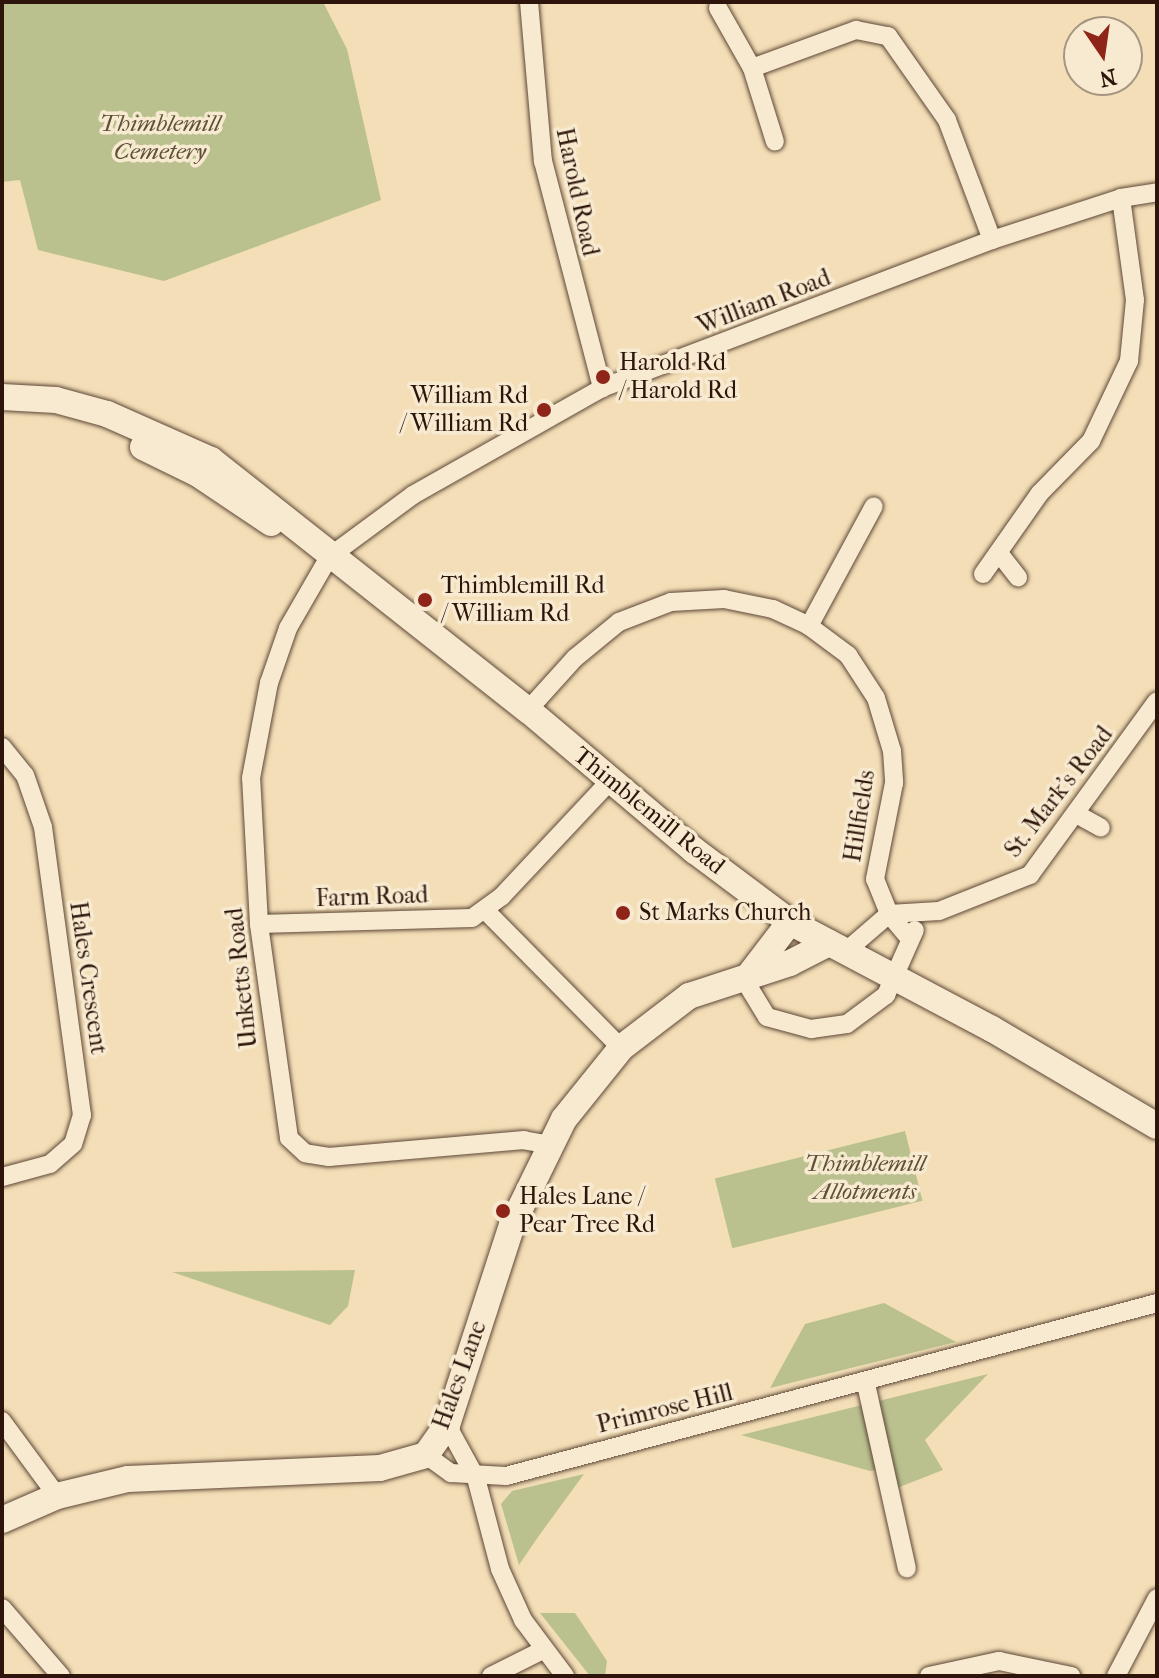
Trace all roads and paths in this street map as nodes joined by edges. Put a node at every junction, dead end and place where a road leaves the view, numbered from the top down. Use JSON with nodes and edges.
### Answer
{"nodes":[{"id":1,"x":529,"y":2,"type":"edge"},
{"id":2,"x":718,"y":8,"type":"dead end"},
{"id":3,"x":752,"y":68,"type":"junction"},
{"id":4,"x":775,"y":142,"type":"dead end"},
{"id":5,"x":1157,"y":192,"type":"edge"},
{"id":6,"x":1121,"y":198,"type":"junction"},
{"id":7,"x":992,"y":240,"type":"junction"},
{"id":8,"x":602,"y":388,"type":"junction"},
{"id":9,"x":2,"y":397,"type":"edge"},
{"id":10,"x":2,"y":409,"type":"edge"},
{"id":11,"x":874,"y":506,"type":"dead end"},
{"id":12,"x":999,"y":553,"type":"junction"},
{"id":13,"x":329,"y":557,"type":"junction"},
{"id":14,"x":983,"y":574,"type":"dead end"},
{"id":15,"x":1018,"y":577,"type":"dead end"},
{"id":16,"x":809,"y":626,"type":"junction"},
{"id":17,"x":1157,"y":701,"type":"edge"},
{"id":18,"x":528,"y":710,"type":"junction"},
{"id":19,"x":2,"y":747,"type":"edge"},
{"id":20,"x":611,"y":780,"type":"junction"},
{"id":21,"x":1078,"y":815,"type":"junction"},
{"id":22,"x":1101,"y":828,"type":"dead end"},
{"id":23,"x":485,"y":910,"type":"junction"},
{"id":24,"x":939,"y":911,"type":"junction"},
{"id":25,"x":889,"y":914,"type":"junction"},
{"id":26,"x":790,"y":922,"type":"junction"},
{"id":27,"x":259,"y":924,"type":"junction"},
{"id":28,"x":909,"y":938,"type":"junction"},
{"id":29,"x":837,"y":947,"type":"junction"},
{"id":30,"x":746,"y":975,"type":"junction"},
{"id":31,"x":892,"y":979,"type":"junction"},
{"id":32,"x":621,"y":1048,"type":"junction"},
{"id":33,"x":1157,"y":1126,"type":"edge"},
{"id":34,"x":551,"y":1145,"type":"junction"},
{"id":35,"x":2,"y":1177,"type":"edge"},
{"id":36,"x":1157,"y":1303,"type":"edge"},
{"id":37,"x":866,"y":1384,"type":"junction"},
{"id":38,"x":2,"y":1421,"type":"edge"},
{"id":39,"x":447,"y":1425,"type":"junction"},
{"id":40,"x":426,"y":1455,"type":"junction"},
{"id":41,"x":476,"y":1478,"type":"junction"},
{"id":42,"x":57,"y":1496,"type":"junction"},
{"id":43,"x":2,"y":1520,"type":"edge"},
{"id":44,"x":907,"y":1569,"type":"dead end"},
{"id":45,"x":1157,"y":1598,"type":"edge"},
{"id":46,"x":2,"y":1608,"type":"edge"},
{"id":47,"x":543,"y":1650,"type":"junction"},
{"id":48,"x":61,"y":1676,"type":"edge"},
{"id":49,"x":491,"y":1676,"type":"edge"},
{"id":50,"x":565,"y":1676,"type":"edge"},
{"id":51,"x":929,"y":1676,"type":"edge"},
{"id":52,"x":1071,"y":1676,"type":"edge"},
{"id":53,"x":1116,"y":1676,"type":"edge"}],
"edges":[{"from":1,"to":8,"type":"street","name":"Harold Road"},
{"from":2,"to":3,"type":"street"},
{"from":3,"to":4,"type":"street"},
{"from":3,"to":7,"type":"street"},
{"from":5,"to":6,"type":"street","name":"William Road"},
{"from":6,"to":7,"type":"street","name":"William Road"},
{"from":6,"to":12,"type":"street"},
{"from":7,"to":8,"type":"street","name":"William Road"},
{"from":8,"to":13,"type":"street","name":"William Road"},
{"from":9,"to":13,"type":"main road","name":"Thimblemill Road"},
{"from":10,"to":13,"type":"main road","name":"Thimblemill Road"},
{"from":11,"to":16,"type":"street"},
{"from":12,"to":14,"type":"street"},
{"from":12,"to":15,"type":"street"},
{"from":13,"to":18,"type":"main road","name":"Thimblemill Road"},
{"from":13,"to":27,"type":"street","name":"Unketts Road"},
{"from":16,"to":18,"type":"street","name":"Hillfields"},
{"from":16,"to":25,"type":"street","name":"Hillfields"},
{"from":17,"to":21,"type":"street","name":"St. Mark's Road"},
{"from":18,"to":20,"type":"main road","name":"Thimblemill Road"},
{"from":19,"to":35,"type":"street","name":"Hales Crescent"},
{"from":20,"to":23,"type":"street"},
{"from":20,"to":26,"type":"main road","name":"Thimblemill Road"},
{"from":21,"to":22,"type":"street"},
{"from":21,"to":24,"type":"street","name":"St. Mark's Road"},
{"from":23,"to":27,"type":"street","name":"Farm Road"},
{"from":23,"to":32,"type":"street"},
{"from":24,"to":25,"type":"street","name":"St. Mark's Road"},
{"from":24,"to":28,"type":"street","name":"St. Mark's Road"},
{"from":25,"to":28,"type":"street","name":"Hillfields"},
{"from":25,"to":29,"type":"street"},
{"from":26,"to":29,"type":"main road","name":"Thimblemill Road"},
{"from":26,"to":30,"type":"main road"},
{"from":27,"to":34,"type":"street","name":"Unketts Road"},
{"from":28,"to":31,"type":"street","name":"St. Mark's Road"},
{"from":29,"to":30,"type":"main road","name":"Hales Lane"},
{"from":29,"to":31,"type":"main road","name":"Thimblemill Road"},
{"from":30,"to":31,"type":"street","name":"St. Mark's Road"},
{"from":30,"to":32,"type":"main road","name":"Hales Lane"},
{"from":31,"to":33,"type":"main road","name":"Thimblemill Road"},
{"from":32,"to":34,"type":"main road","name":"Hales Lane"},
{"from":34,"to":39,"type":"main road","name":"Hales Lane"},
{"from":36,"to":37,"type":"street","name":"Primrose Hill"},
{"from":37,"to":41,"type":"street","name":"Primrose Hill"},
{"from":37,"to":44,"type":"street"},
{"from":38,"to":42,"type":"street"},
{"from":39,"to":40,"type":"main road","name":"Hales Lane"},
{"from":39,"to":41,"type":"street"},
{"from":40,"to":41,"type":"street","name":"Primrose Hill"},
{"from":40,"to":42,"type":"main road","name":"Hales Lane"},
{"from":41,"to":47,"type":"street"},
{"from":42,"to":43,"type":"main road","name":"Hales Lane"},
{"from":45,"to":53,"type":"street"},
{"from":46,"to":48,"type":"street"},
{"from":47,"to":49,"type":"street"},
{"from":47,"to":50,"type":"street"},
{"from":51,"to":52,"type":"street"}]}
